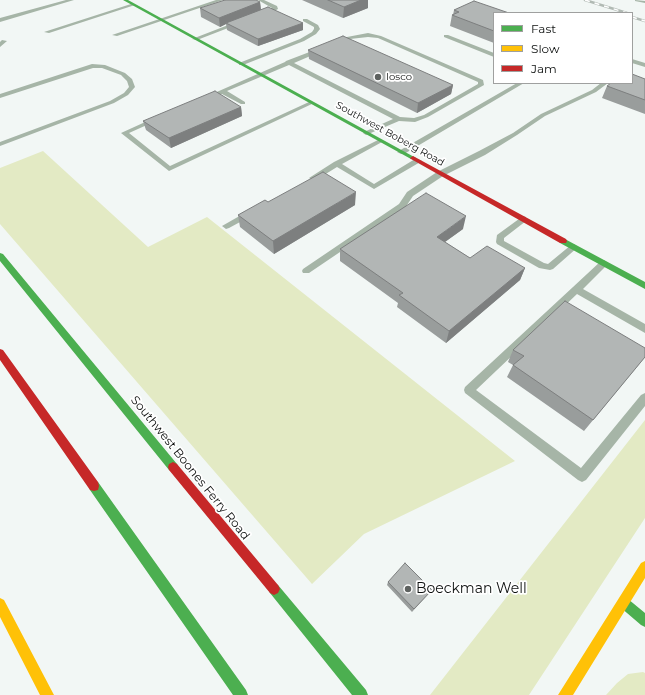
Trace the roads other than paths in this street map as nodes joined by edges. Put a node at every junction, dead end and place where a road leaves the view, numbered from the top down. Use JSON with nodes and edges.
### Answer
{"nodes":[{"id":1,"x":72,"y":0,"type":"edge"},
{"id":2,"x":125,"y":0,"type":"edge"},
{"id":3,"x":221,"y":0,"type":"edge"},
{"id":4,"x":260,"y":0,"type":"edge"},
{"id":5,"x":637,"y":0,"type":"edge"},
{"id":6,"x":645,"y":2,"type":"edge"},
{"id":7,"x":133,"y":5,"type":"junction"},
{"id":8,"x":254,"y":18,"type":"edge"},
{"id":9,"x":0,"y":20,"type":"edge"},
{"id":10,"x":161,"y":20,"type":"junction"},
{"id":11,"x":247,"y":20,"type":"edge"},
{"id":12,"x":305,"y":20,"type":"dead end"},
{"id":13,"x":47,"y":32,"type":"dead end"},
{"id":14,"x":115,"y":35,"type":"dead end"},
{"id":15,"x":446,"y":36,"type":"dead end"},
{"id":16,"x":195,"y":39,"type":"junction"},
{"id":17,"x":493,"y":55,"type":"edge"},
{"id":18,"x":633,"y":61,"type":"edge"},
{"id":19,"x":288,"y":62,"type":"junction"},
{"id":20,"x":241,"y":64,"type":"junction"},
{"id":21,"x":645,"y":65,"type":"edge"},
{"id":22,"x":259,"y":74,"type":"junction"},
{"id":23,"x":519,"y":84,"type":"edge"},
{"id":24,"x":604,"y":84,"type":"edge"},
{"id":25,"x":222,"y":91,"type":"junction"},
{"id":26,"x":0,"y":96,"type":"edge"},
{"id":27,"x":201,"y":100,"type":"edge"},
{"id":28,"x":311,"y":102,"type":"junction"},
{"id":29,"x":243,"y":103,"type":"dead end"},
{"id":30,"x":166,"y":115,"type":"edge"},
{"id":31,"x":399,"y":119,"type":"junction"},
{"id":32,"x":366,"y":133,"type":"junction"},
{"id":33,"x":380,"y":141,"type":"junction"},
{"id":34,"x":0,"y":144,"type":"edge"},
{"id":35,"x":401,"y":152,"type":"junction"},
{"id":36,"x":418,"y":161,"type":"junction"},
{"id":37,"x":337,"y":164,"type":"junction"},
{"id":38,"x":440,"y":174,"type":"junction"},
{"id":39,"x":302,"y":184,"type":"edge"},
{"id":40,"x":254,"y":210,"type":"edge"},
{"id":41,"x":523,"y":219,"type":"junction"},
{"id":42,"x":226,"y":226,"type":"dead end"},
{"id":43,"x":574,"y":247,"type":"junction"},
{"id":44,"x":0,"y":256,"type":"edge"},
{"id":45,"x":604,"y":263,"type":"junction"},
{"id":46,"x":306,"y":271,"type":"dead end"},
{"id":47,"x":645,"y":286,"type":"edge"},
{"id":48,"x":576,"y":289,"type":"junction"},
{"id":49,"x":645,"y":329,"type":"edge"},
{"id":50,"x":0,"y":353,"type":"edge"},
{"id":51,"x":645,"y":398,"type":"edge"},
{"id":52,"x":645,"y":567,"type":"edge"},
{"id":53,"x":624,"y":603,"type":"junction"},
{"id":54,"x":0,"y":604,"type":"edge"},
{"id":55,"x":645,"y":620,"type":"edge"},
{"id":56,"x":47,"y":695,"type":"edge"},
{"id":57,"x":241,"y":695,"type":"edge"},
{"id":58,"x":361,"y":695,"type":"edge"},
{"id":59,"x":565,"y":695,"type":"edge"}],
"edges":[{"from":1,"to":9,"type":"lane"},
{"from":2,"to":7,"type":"main road","name":"Southwest Boberg Road"},
{"from":3,"to":10,"type":"lane"},
{"from":4,"to":8,"type":"lane"},
{"from":5,"to":6,"type":"lane"},
{"from":7,"to":10,"type":"main road","name":"Southwest Boberg Road"},
{"from":7,"to":13,"type":"lane"},
{"from":10,"to":14,"type":"lane"},
{"from":10,"to":16,"type":"main road","name":"Southwest Boberg Road"},
{"from":11,"to":16,"type":"lane"},
{"from":12,"to":20,"type":"lane"},
{"from":15,"to":17,"type":"lane"},
{"from":16,"to":20,"type":"main road","name":"Southwest Boberg Road"},
{"from":18,"to":21,"type":"lane"},
{"from":19,"to":22,"type":"lane"},
{"from":19,"to":31,"type":"lane"},
{"from":19,"to":31,"type":"lane"},
{"from":20,"to":22,"type":"main road","name":"Southwest Boberg Road"},
{"from":22,"to":25,"type":"lane"},
{"from":22,"to":28,"type":"main road","name":"Southwest Boberg Road"},
{"from":23,"to":35,"type":"lane"},
{"from":24,"to":38,"type":"lane"},
{"from":25,"to":27,"type":"lane"},
{"from":25,"to":29,"type":"lane"},
{"from":26,"to":34,"type":"lane"},
{"from":28,"to":30,"type":"lane"},
{"from":28,"to":32,"type":"main road","name":"Southwest Boberg Road"},
{"from":31,"to":32,"type":"lane"},
{"from":32,"to":33,"type":"main road","name":"Southwest Boberg Road"},
{"from":33,"to":35,"type":"main road","name":"Southwest Boberg Road"},
{"from":33,"to":37,"type":"lane"},
{"from":35,"to":36,"type":"main road","name":"Southwest Boberg Road"},
{"from":36,"to":37,"type":"lane"},
{"from":36,"to":38,"type":"main road","name":"Southwest Boberg Road"},
{"from":37,"to":39,"type":"lane"},
{"from":38,"to":41,"type":"main road","name":"Southwest Boberg Road"},
{"from":38,"to":46,"type":"lane"},
{"from":40,"to":42,"type":"lane"},
{"from":41,"to":43,"type":"main road","name":"Southwest Boberg Road"},
{"from":41,"to":43,"type":"lane"},
{"from":43,"to":45,"type":"main road","name":"Southwest Boberg Road"},
{"from":44,"to":58,"type":"main road","name":"Southwest Boones Ferry Road"},
{"from":45,"to":47,"type":"main road","name":"Southwest Boberg Road"},
{"from":45,"to":48,"type":"lane"},
{"from":48,"to":49,"type":"lane"},
{"from":48,"to":51,"type":"lane"},
{"from":50,"to":57,"type":"main road"},
{"from":52,"to":53,"type":"main road"},
{"from":53,"to":55,"type":"main road"},
{"from":53,"to":59,"type":"main road"},
{"from":54,"to":56,"type":"main road"}]}
